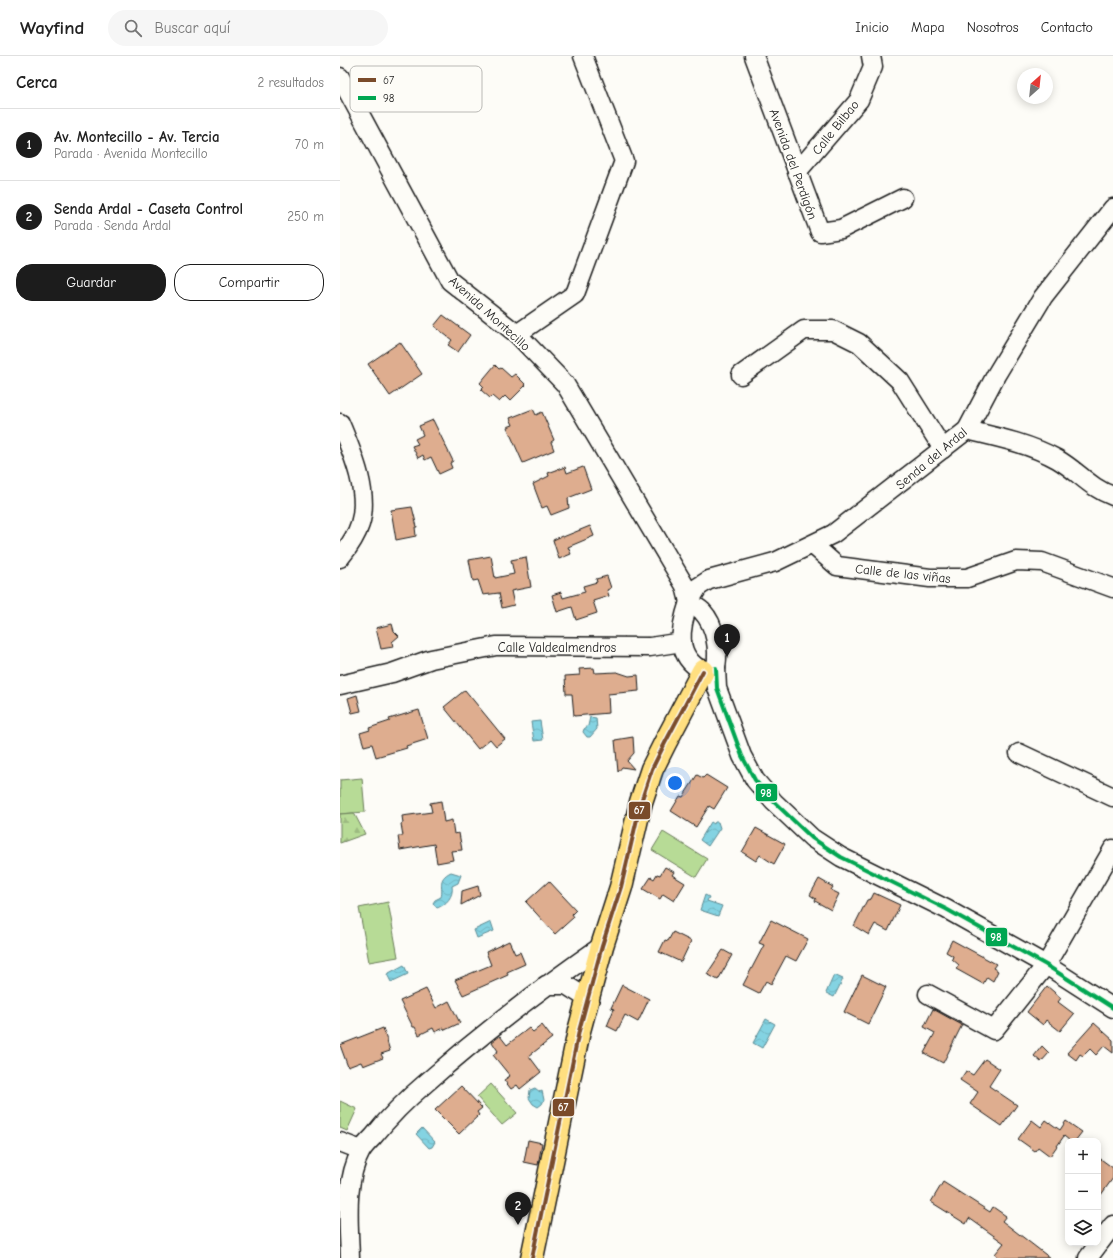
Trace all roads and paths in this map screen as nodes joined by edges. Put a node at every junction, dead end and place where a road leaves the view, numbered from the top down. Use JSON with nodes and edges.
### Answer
{"nodes":[{"id":1,"x":583,"y":56,"type":"edge"},
{"id":2,"x":754,"y":56,"type":"edge"},
{"id":3,"x":871,"y":56,"type":"edge"},
{"id":4,"x":340,"y":76,"type":"edge"},
{"id":5,"x":350,"y":95,"type":"edge"},
{"id":6,"x":359,"y":112,"type":"edge"},
{"id":7,"x":798,"y":172,"type":"junction"},
{"id":8,"x":903,"y":198,"type":"dead end"},
{"id":9,"x":1113,"y":208,"type":"edge"},
{"id":10,"x":517,"y":334,"type":"junction"},
{"id":11,"x":740,"y":375,"type":"dead end"},
{"id":12,"x":340,"y":423,"type":"edge"},
{"id":13,"x":967,"y":430,"type":"junction"},
{"id":14,"x":943,"y":449,"type":"junction"},
{"id":15,"x":1113,"y":496,"type":"edge"},
{"id":16,"x":813,"y":545,"type":"junction"},
{"id":17,"x":340,"y":558,"type":"edge"},
{"id":18,"x":1113,"y":588,"type":"edge"},
{"id":19,"x":689,"y":602,"type":"junction"},
{"id":20,"x":682,"y":642,"type":"junction"},
{"id":21,"x":710,"y":670,"type":"junction"},
{"id":22,"x":340,"y":685,"type":"edge"},
{"id":23,"x":1019,"y":753,"type":"dead end"},
{"id":24,"x":1113,"y":797,"type":"edge"},
{"id":25,"x":1113,"y":849,"type":"edge"},
{"id":26,"x":602,"y":946,"type":"junction"},
{"id":27,"x":1046,"y":965,"type":"junction"},
{"id":28,"x":546,"y":984,"type":"junction"},
{"id":29,"x":928,"y":994,"type":"dead end"},
{"id":30,"x":588,"y":999,"type":"junction"},
{"id":31,"x":1113,"y":1008,"type":"edge"},
{"id":32,"x":340,"y":1142,"type":"edge"},
{"id":33,"x":361,"y":1150,"type":"junction"},
{"id":34,"x":1113,"y":1225,"type":"edge"},
{"id":35,"x":350,"y":1258,"type":"edge"},
{"id":36,"x":532,"y":1258,"type":"edge"},
{"id":37,"x":1088,"y":1258,"type":"edge"}],
"edges":[{"from":1,"to":10,"type":"street"},
{"from":2,"to":7,"type":"street","name":"Avenida del Perdigón"},
{"from":3,"to":7,"type":"street","name":"Calle Bilbao"},
{"from":4,"to":5,"type":"street","name":"Avenida Montecillo"},
{"from":6,"to":10,"type":"street","name":"Avenida Montecillo"},
{"from":7,"to":8,"type":"street","name":"Avenida del Perdigón"},
{"from":9,"to":13,"type":"street","name":"Senda del Ardal"},
{"from":10,"to":19,"type":"street","name":"Avenida Montecillo"},
{"from":11,"to":14,"type":"street"},
{"from":12,"to":17,"type":"street"},
{"from":13,"to":14,"type":"street","name":"Senda del Ardal"},
{"from":13,"to":15,"type":"street"},
{"from":14,"to":16,"type":"street","name":"Senda del Ardal"},
{"from":16,"to":18,"type":"street","name":"Calle de las viñas"},
{"from":16,"to":19,"type":"street","name":"Senda del Ardal"},
{"from":19,"to":20,"type":"street","name":"Senda del Ardal"},
{"from":19,"to":21,"type":"street"},
{"from":20,"to":21,"type":"street"},
{"from":20,"to":22,"type":"street","name":"Calle Valdealmendros"},
{"from":21,"to":26,"type":"main road"},
{"from":21,"to":27,"type":"street"},
{"from":23,"to":24,"type":"street"},
{"from":25,"to":27,"type":"street"},
{"from":26,"to":28,"type":"street"},
{"from":26,"to":30,"type":"main road"},
{"from":27,"to":29,"type":"street"},
{"from":27,"to":31,"type":"street"},
{"from":28,"to":30,"type":"street"},
{"from":28,"to":33,"type":"street"},
{"from":30,"to":36,"type":"main road"},
{"from":32,"to":33,"type":"street"},
{"from":33,"to":35,"type":"street"},
{"from":34,"to":37,"type":"street"}]}
